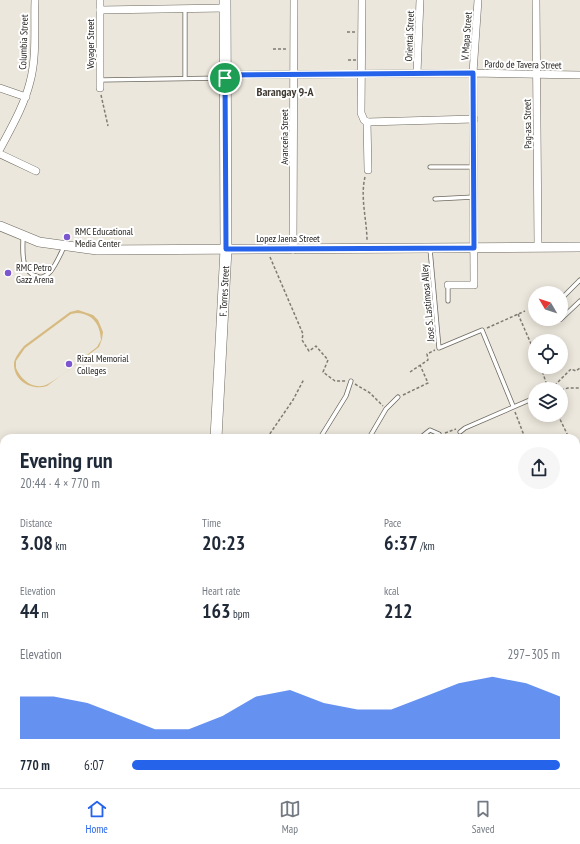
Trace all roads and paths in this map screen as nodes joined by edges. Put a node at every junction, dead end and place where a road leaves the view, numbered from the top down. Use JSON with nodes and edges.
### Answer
{"nodes":[{"id":1,"x":35,"y":0,"type":"edge"},
{"id":2,"x":100,"y":0,"type":"edge"},
{"id":3,"x":294,"y":0,"type":"edge"},
{"id":4,"x":362,"y":0,"type":"edge"},
{"id":5,"x":420,"y":0,"type":"edge"},
{"id":6,"x":478,"y":0,"type":"edge"},
{"id":7,"x":536,"y":0,"type":"edge"},
{"id":8,"x":225,"y":4,"type":"edge"},
{"id":9,"x":184,"y":9,"type":"junction"},
{"id":10,"x":100,"y":10,"type":"junction"},
{"id":11,"x":273,"y":49,"type":"dead end"},
{"id":12,"x":294,"y":49,"type":"junction"},
{"id":13,"x":417,"y":73,"type":"junction"},
{"id":14,"x":473,"y":73,"type":"junction"},
{"id":15,"x":294,"y":74,"type":"junction"},
{"id":16,"x":362,"y":74,"type":"junction"},
{"id":17,"x":536,"y":75,"type":"junction"},
{"id":18,"x":580,"y":75,"type":"edge"},
{"id":19,"x":225,"y":76,"type":"junction"},
{"id":20,"x":185,"y":78,"type":"junction"},
{"id":21,"x":100,"y":84,"type":"junction"},
{"id":22,"x":0,"y":88,"type":"edge"},
{"id":23,"x":26,"y":97,"type":"junction"},
{"id":24,"x":474,"y":119,"type":"junction"},
{"id":25,"x":368,"y":122,"type":"junction"},
{"id":26,"x":108,"y":126,"type":"dead end"},
{"id":27,"x":0,"y":149,"type":"edge"},
{"id":28,"x":0,"y":154,"type":"edge"},
{"id":29,"x":430,"y":167,"type":"dead end"},
{"id":30,"x":474,"y":167,"type":"junction"},
{"id":31,"x":368,"y":170,"type":"joint"},
{"id":32,"x":36,"y":171,"type":"dead end"},
{"id":33,"x":474,"y":197,"type":"junction"},
{"id":34,"x":435,"y":199,"type":"dead end"},
{"id":35,"x":0,"y":226,"type":"edge"},
{"id":36,"x":23,"y":237,"type":"junction"},
{"id":37,"x":64,"y":247,"type":"junction"},
{"id":38,"x":538,"y":247,"type":"junction"},
{"id":39,"x":580,"y":247,"type":"edge"},
{"id":40,"x":430,"y":248,"type":"junction"},
{"id":41,"x":474,"y":248,"type":"junction"},
{"id":42,"x":226,"y":249,"type":"junction"},
{"id":43,"x":367,"y":249,"type":"junction"},
{"id":44,"x":267,"y":250,"type":"junction"},
{"id":45,"x":293,"y":250,"type":"junction"},
{"id":46,"x":580,"y":280,"type":"edge"},
{"id":47,"x":448,"y":285,"type":"joint"},
{"id":48,"x":568,"y":293,"type":"edge"},
{"id":49,"x":448,"y":301,"type":"dead end"},
{"id":50,"x":580,"y":301,"type":"edge"},
{"id":51,"x":526,"y":311,"type":"dead end"},
{"id":52,"x":568,"y":312,"type":"edge"},
{"id":53,"x":518,"y":314,"type":"junction"},
{"id":54,"x":482,"y":330,"type":"junction"},
{"id":55,"x":528,"y":337,"type":"edge"},
{"id":56,"x":439,"y":348,"type":"junction"},
{"id":57,"x":420,"y":365,"type":"junction"},
{"id":58,"x":580,"y":368,"type":"edge"},
{"id":59,"x":410,"y":372,"type":"dead end"},
{"id":60,"x":304,"y":379,"type":"dead end"},
{"id":61,"x":351,"y":381,"type":"junction"},
{"id":62,"x":558,"y":382,"type":"edge"},
{"id":63,"x":568,"y":388,"type":"edge"},
{"id":64,"x":580,"y":388,"type":"edge"},
{"id":65,"x":398,"y":397,"type":"joint"},
{"id":66,"x":528,"y":400,"type":"edge"},
{"id":67,"x":513,"y":406,"type":"junction"},
{"id":68,"x":386,"y":409,"type":"junction"},
{"id":69,"x":561,"y":422,"type":"edge"},
{"id":70,"x":460,"y":432,"type":"joint"},
{"id":71,"x":216,"y":434,"type":"edge"},
{"id":72,"x":270,"y":434,"type":"edge"},
{"id":73,"x":322,"y":434,"type":"edge"},
{"id":74,"x":370,"y":434,"type":"edge"},
{"id":75,"x":425,"y":434,"type":"edge"},
{"id":76,"x":439,"y":434,"type":"joint"},
{"id":77,"x":524,"y":434,"type":"edge"},
{"id":78,"x":566,"y":434,"type":"edge"}],
"edges":[{"from":1,"to":23,"type":"street","name":"Columbia Street"},
{"from":2,"to":10,"type":"street","name":"Voyager Street"},
{"from":3,"to":12,"type":"street","name":"Avanceña Street"},
{"from":4,"to":16,"type":"street"},
{"from":5,"to":13,"type":"street","name":"Oriental Street"},
{"from":6,"to":14,"type":"street","name":"V. Mapa Street"},
{"from":7,"to":17,"type":"street","name":"Pag-asa Street"},
{"from":8,"to":9,"type":"street"},
{"from":8,"to":19,"type":"main road","name":"F. Torres Street"},
{"from":9,"to":10,"type":"street"},
{"from":9,"to":20,"type":"lane"},
{"from":10,"to":21,"type":"street","name":"Voyager Street"},
{"from":11,"to":12,"type":"path"},
{"from":12,"to":15,"type":"street","name":"Avanceña Street"},
{"from":13,"to":14,"type":"street","name":"Pardo de Tavera Street"},
{"from":13,"to":16,"type":"street","name":"Pardo de Tavera Street"},
{"from":14,"to":17,"type":"street","name":"Pardo de Tavera Street"},
{"from":14,"to":24,"type":"street","name":"V. Mapa Street"},
{"from":15,"to":16,"type":"street","name":"Pardo de Tavera Street"},
{"from":15,"to":19,"type":"street","name":"Pardo de Tavera Street"},
{"from":15,"to":45,"type":"street","name":"Avanceña Street"},
{"from":16,"to":25,"type":"street"},
{"from":17,"to":18,"type":"street","name":"Pardo de Tavera Street"},
{"from":17,"to":38,"type":"street","name":"Pag-asa Street"},
{"from":19,"to":20,"type":"lane"},
{"from":19,"to":42,"type":"main road","name":"F. Torres Street"},
{"from":20,"to":21,"type":"lane"},
{"from":21,"to":26,"type":"path"},
{"from":22,"to":23,"type":"street"},
{"from":23,"to":27,"type":"street","name":"Columbia Street"},
{"from":24,"to":25,"type":"street"},
{"from":24,"to":30,"type":"street","name":"V. Mapa Street"},
{"from":25,"to":31,"type":"street"},
{"from":28,"to":32,"type":"street"},
{"from":29,"to":30,"type":"lane"},
{"from":30,"to":33,"type":"street","name":"V. Mapa Street"},
{"from":31,"to":43,"type":"path"},
{"from":33,"to":34,"type":"lane"},
{"from":33,"to":41,"type":"street","name":"V. Mapa Street"},
{"from":35,"to":36,"type":"street","name":"Lopez Jaena Street"},
{"from":36,"to":37,"type":"street","name":"Lopez Jaena Street"},
{"from":36,"to":37,"type":"lane"},
{"from":37,"to":42,"type":"street","name":"Lopez Jaena Street"},
{"from":38,"to":39,"type":"street","name":"Lopez Jaena Street"},
{"from":38,"to":41,"type":"street","name":"Lopez Jaena Street"},
{"from":40,"to":41,"type":"street","name":"Lopez Jaena Street"},
{"from":40,"to":43,"type":"street","name":"Lopez Jaena Street"},
{"from":40,"to":56,"type":"lane","name":"Jose S. Lastimosa Alley"},
{"from":41,"to":47,"type":"street","name":"V. Mapa Street"},
{"from":42,"to":44,"type":"street","name":"Lopez Jaena Street"},
{"from":42,"to":71,"type":"main road","name":"F. Torres Street"},
{"from":43,"to":45,"type":"street","name":"Lopez Jaena Street"},
{"from":44,"to":45,"type":"street","name":"Lopez Jaena Street"},
{"from":44,"to":61,"type":"path"},
{"from":46,"to":48,"type":"lane"},
{"from":47,"to":49,"type":"lane"},
{"from":50,"to":52,"type":"lane"},
{"from":51,"to":53,"type":"path"},
{"from":53,"to":54,"type":"path"},
{"from":53,"to":55,"type":"path"},
{"from":54,"to":56,"type":"lane","name":"Jose S. Lastimosa Alley"},
{"from":54,"to":67,"type":"lane"},
{"from":56,"to":57,"type":"path"},
{"from":57,"to":59,"type":"path"},
{"from":57,"to":65,"type":"path"},
{"from":58,"to":62,"type":"path"},
{"from":60,"to":72,"type":"path"},
{"from":61,"to":68,"type":"path"},
{"from":61,"to":73,"type":"lane"},
{"from":63,"to":64,"type":"path"},
{"from":65,"to":68,"type":"lane"},
{"from":66,"to":67,"type":"lane"},
{"from":67,"to":70,"type":"lane"},
{"from":67,"to":77,"type":"path"},
{"from":68,"to":74,"type":"lane"},
{"from":69,"to":78,"type":"path"},
{"from":70,"to":76,"type":"path"},
{"from":75,"to":76,"type":"lane"}]}
